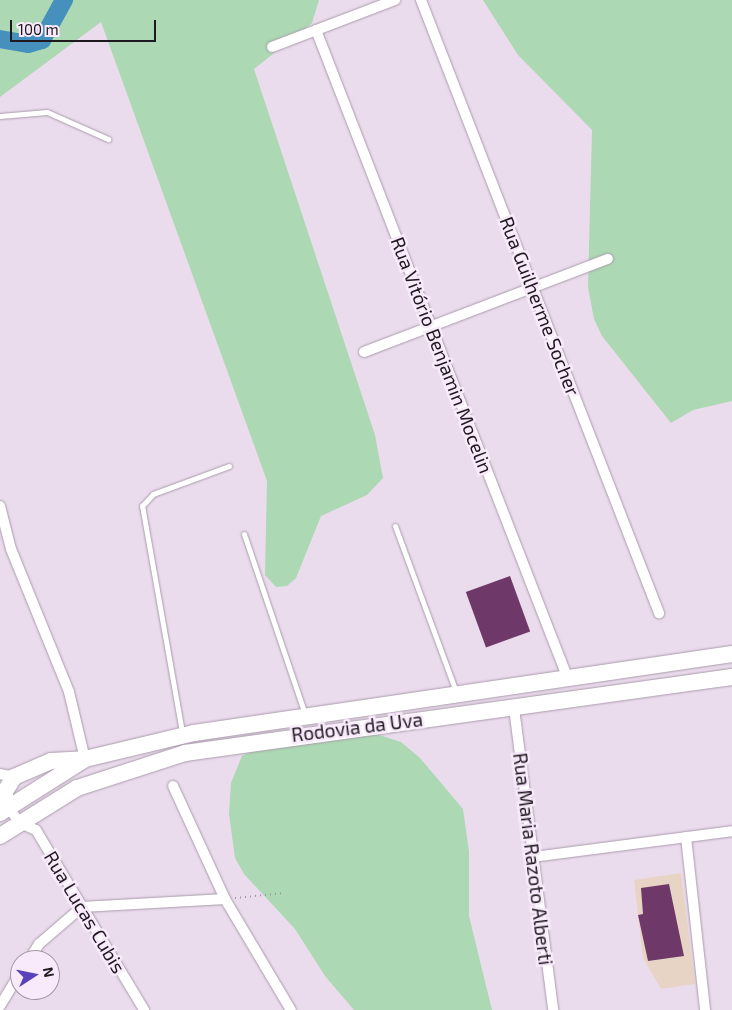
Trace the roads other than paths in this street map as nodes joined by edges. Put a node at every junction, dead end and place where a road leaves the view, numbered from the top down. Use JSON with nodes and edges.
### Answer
{"nodes":[{"id":1,"x":395,"y":0,"type":"edge"},
{"id":2,"x":422,"y":0,"type":"edge"},
{"id":3,"x":316,"y":30,"type":"junction"},
{"id":4,"x":272,"y":47,"type":"dead end"},
{"id":5,"x":0,"y":116,"type":"edge"},
{"id":6,"x":108,"y":139,"type":"dead end"},
{"id":7,"x":608,"y":258,"type":"dead end"},
{"id":8,"x":533,"y":287,"type":"junction"},
{"id":9,"x":431,"y":326,"type":"junction"},
{"id":10,"x":364,"y":352,"type":"dead end"},
{"id":11,"x":229,"y":466,"type":"dead end"},
{"id":12,"x":0,"y":506,"type":"edge"},
{"id":13,"x":395,"y":526,"type":"dead end"},
{"id":14,"x":244,"y":534,"type":"dead end"},
{"id":15,"x":658,"y":613,"type":"dead end"},
{"id":16,"x":732,"y":654,"type":"edge"},
{"id":17,"x":732,"y":677,"type":"edge"},
{"id":18,"x":568,"y":679,"type":"junction"},
{"id":19,"x":457,"y":693,"type":"junction"},
{"id":20,"x":514,"y":708,"type":"junction"},
{"id":21,"x":306,"y":717,"type":"junction"},
{"id":22,"x":183,"y":735,"type":"junction"},
{"id":23,"x":85,"y":759,"type":"junction"},
{"id":24,"x":7,"y":776,"type":"edge"},
{"id":25,"x":173,"y":786,"type":"dead end"},
{"id":26,"x":3,"y":805,"type":"edge"},
{"id":27,"x":20,"y":823,"type":"junction"},
{"id":28,"x":732,"y":831,"type":"edge"},
{"id":29,"x":0,"y":836,"type":"edge"},
{"id":30,"x":686,"y":837,"type":"junction"},
{"id":31,"x":533,"y":857,"type":"junction"},
{"id":32,"x":225,"y":899,"type":"junction"},
{"id":33,"x":82,"y":907,"type":"junction"},
{"id":34,"x":35,"y":950,"type":"edge"},
{"id":35,"x":10,"y":990,"type":"edge"},
{"id":36,"x":0,"y":1006,"type":"edge"},
{"id":37,"x":144,"y":1010,"type":"edge"},
{"id":38,"x":291,"y":1010,"type":"edge"},
{"id":39,"x":553,"y":1010,"type":"edge"},
{"id":40,"x":706,"y":1010,"type":"edge"}],
"edges":[{"from":1,"to":3,"type":"street"},
{"from":2,"to":8,"type":"street","name":"Rua Guilherme Socher"},
{"from":3,"to":4,"type":"street"},
{"from":3,"to":9,"type":"street","name":"Rua Vitório Benjamin Mocelin"},
{"from":5,"to":6,"type":"lane"},
{"from":7,"to":8,"type":"street"},
{"from":8,"to":9,"type":"street"},
{"from":8,"to":15,"type":"street","name":"Rua Guilherme Socher"},
{"from":9,"to":10,"type":"street"},
{"from":9,"to":18,"type":"street","name":"Rua Vitório Benjamin Mocelin"},
{"from":11,"to":22,"type":"lane"},
{"from":12,"to":23,"type":"street"},
{"from":13,"to":19,"type":"lane"},
{"from":14,"to":21,"type":"lane"},
{"from":16,"to":18,"type":"main road","name":"Rodovia da Uva"},
{"from":17,"to":20,"type":"main road","name":"Rodovia da Uva"},
{"from":18,"to":19,"type":"main road","name":"Rodovia da Uva"},
{"from":19,"to":21,"type":"main road","name":"Rodovia da Uva"},
{"from":20,"to":27,"type":"main road","name":"Rodovia da Uva"},
{"from":20,"to":31,"type":"street","name":"Rua Maria Razoto Alberti"},
{"from":21,"to":22,"type":"main road","name":"Rodovia da Uva"},
{"from":22,"to":23,"type":"main road","name":"Rodovia da Uva"},
{"from":23,"to":24,"type":"main road"},
{"from":23,"to":26,"type":"main road","name":"Rodovia da Uva"},
{"from":24,"to":26,"type":"main road"},
{"from":25,"to":32,"type":"street"},
{"from":26,"to":27,"type":"street"},
{"from":27,"to":29,"type":"main road","name":"Rodovia da Uva"},
{"from":27,"to":33,"type":"street","name":"Rua Lucas Cubis"},
{"from":28,"to":30,"type":"street"},
{"from":30,"to":31,"type":"street"},
{"from":30,"to":40,"type":"street"},
{"from":31,"to":39,"type":"street","name":"Rua Maria Razoto Alberti"},
{"from":32,"to":33,"type":"street"},
{"from":32,"to":38,"type":"street"},
{"from":33,"to":34,"type":"street"},
{"from":33,"to":37,"type":"street","name":"Rua Lucas Cubis"},
{"from":35,"to":36,"type":"street"}]}
